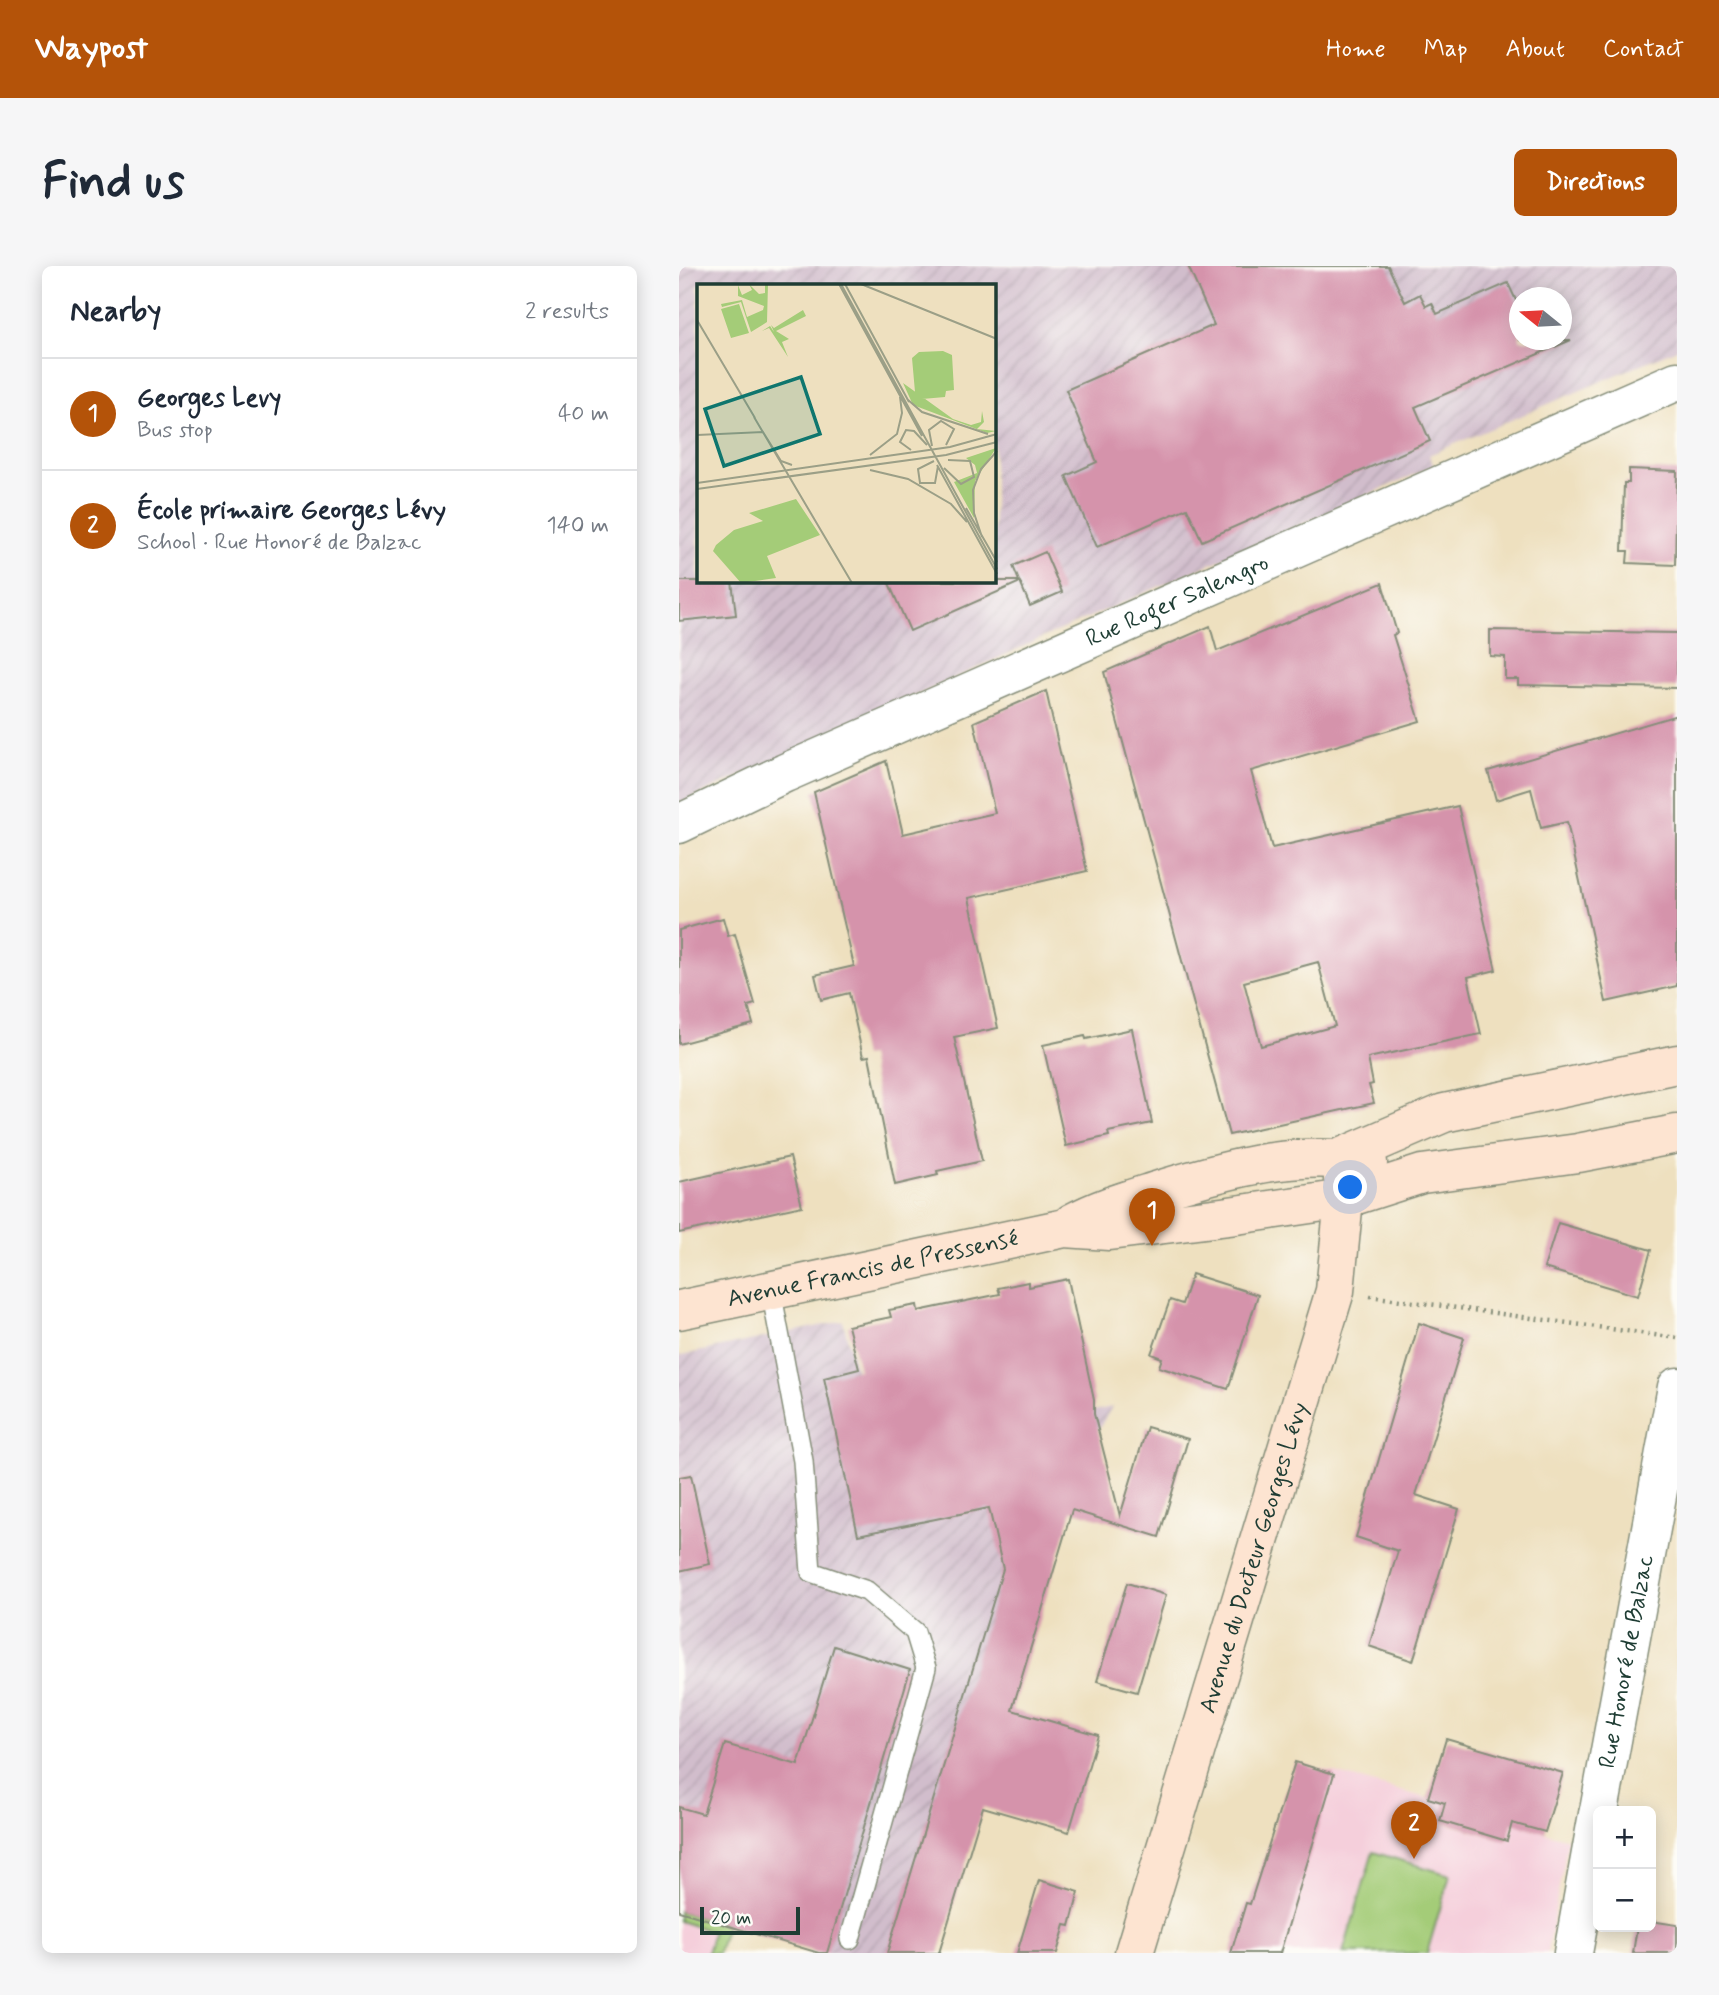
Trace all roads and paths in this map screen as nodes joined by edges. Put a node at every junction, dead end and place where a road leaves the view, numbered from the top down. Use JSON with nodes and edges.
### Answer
{"nodes":[{"id":1,"x":1677,"y":381,"type":"edge"},
{"id":2,"x":679,"y":824,"type":"edge"},
{"id":3,"x":1677,"y":1064,"type":"edge"},
{"id":4,"x":1677,"y":1134,"type":"edge"},
{"id":5,"x":1342,"y":1157,"type":"junction"},
{"id":6,"x":1422,"y":1174,"type":"junction"},
{"id":7,"x":1344,"y":1199,"type":"junction"},
{"id":8,"x":1065,"y":1227,"type":"junction"},
{"id":9,"x":771,"y":1290,"type":"junction"},
{"id":10,"x":1335,"y":1291,"type":"junction"},
{"id":11,"x":679,"y":1310,"type":"edge"},
{"id":12,"x":1677,"y":1339,"type":"edge"},
{"id":13,"x":1677,"y":1387,"type":"edge"},
{"id":14,"x":1599,"y":1806,"type":"edge"},
{"id":15,"x":1593,"y":1840,"type":"edge"},
{"id":16,"x":850,"y":1939,"type":"dead end"},
{"id":17,"x":1134,"y":1953,"type":"edge"},
{"id":18,"x":1573,"y":1953,"type":"edge"}],
"edges":[{"from":1,"to":2,"type":"street","name":"Rue Roger Salengro"},
{"from":3,"to":5,"type":"street"},
{"from":4,"to":6,"type":"street","name":"Avenue Francis de Pressensé"},
{"from":5,"to":6,"type":"street","name":"Avenue Francis de Pressensé"},
{"from":5,"to":7,"type":"street","name":"Avenue du Docteur Georges Lévy"},
{"from":5,"to":8,"type":"street","name":"Avenue Francis de Pressensé"},
{"from":6,"to":7,"type":"street","name":"Avenue Francis de Pressensé"},
{"from":7,"to":8,"type":"street","name":"Avenue Francis de Pressensé"},
{"from":7,"to":10,"type":"street","name":"Avenue du Docteur Georges Lévy"},
{"from":8,"to":9,"type":"street","name":"Avenue Francis de Pressensé"},
{"from":9,"to":11,"type":"street","name":"Avenue Francis de Pressensé"},
{"from":9,"to":16,"type":"lane"},
{"from":10,"to":12,"type":"path"},
{"from":10,"to":17,"type":"street","name":"Avenue du Docteur Georges Lévy"},
{"from":13,"to":14,"type":"street","name":"Rue Honoré de Balzac"},
{"from":15,"to":18,"type":"street","name":"Rue Honoré de Balzac"}]}
